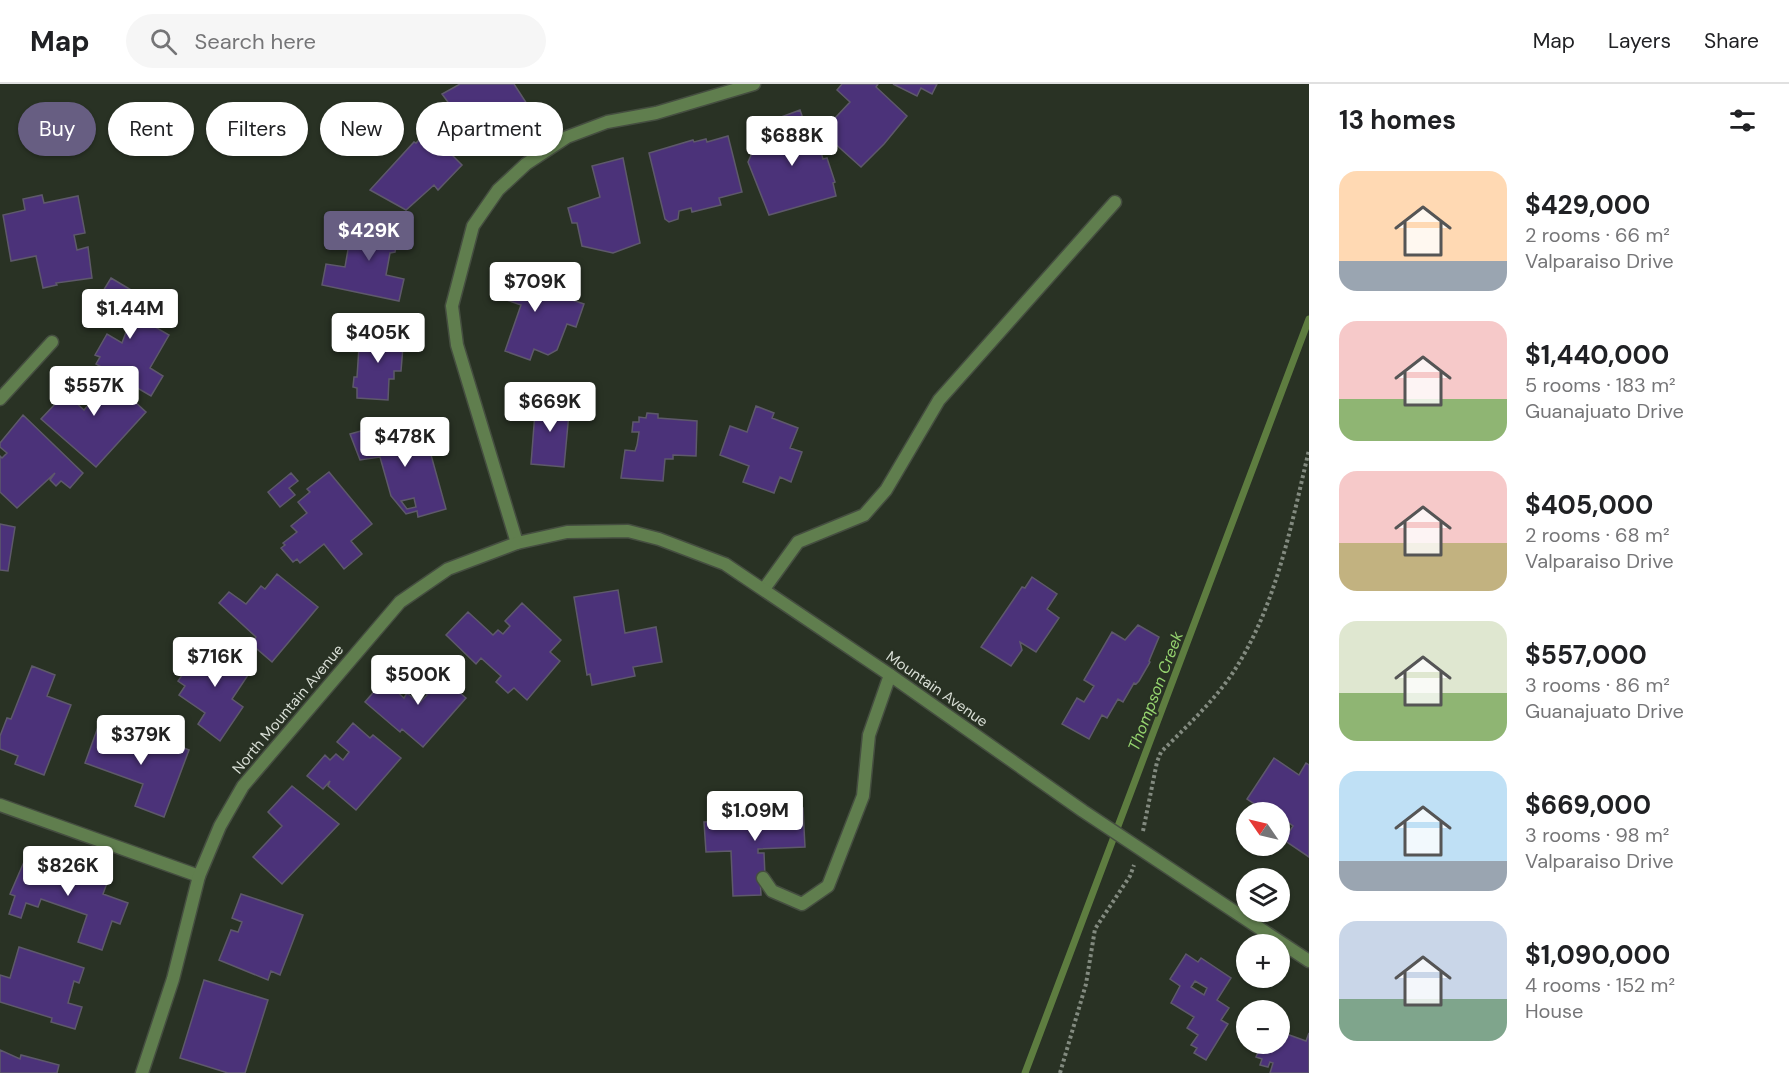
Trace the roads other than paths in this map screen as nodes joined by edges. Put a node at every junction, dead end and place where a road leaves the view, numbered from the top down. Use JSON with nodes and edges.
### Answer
{"nodes":[{"id":1,"x":754,"y":84,"type":"edge"},
{"id":2,"x":1115,"y":202,"type":"dead end"},
{"id":3,"x":52,"y":342,"type":"dead end"},
{"id":4,"x":0,"y":399,"type":"edge"},
{"id":5,"x":517,"y":543,"type":"junction"},
{"id":6,"x":764,"y":589,"type":"junction"},
{"id":7,"x":890,"y":675,"type":"junction"},
{"id":8,"x":0,"y":805,"type":"edge"},
{"id":9,"x":199,"y":876,"type":"junction"},
{"id":10,"x":763,"y":878,"type":"dead end"},
{"id":11,"x":1309,"y":961,"type":"edge"},
{"id":12,"x":142,"y":1073,"type":"edge"}],
"edges":[{"from":1,"to":5,"type":"street"},
{"from":2,"to":6,"type":"street"},
{"from":3,"to":4,"type":"street"},
{"from":5,"to":6,"type":"street","name":"Mountain Avenue"},
{"from":5,"to":9,"type":"street","name":"North Mountain Avenue"},
{"from":6,"to":7,"type":"street","name":"Mountain Avenue"},
{"from":7,"to":10,"type":"street"},
{"from":7,"to":11,"type":"street","name":"Mountain Avenue"},
{"from":8,"to":9,"type":"street"},
{"from":9,"to":12,"type":"street","name":"North Mountain Avenue"}]}
